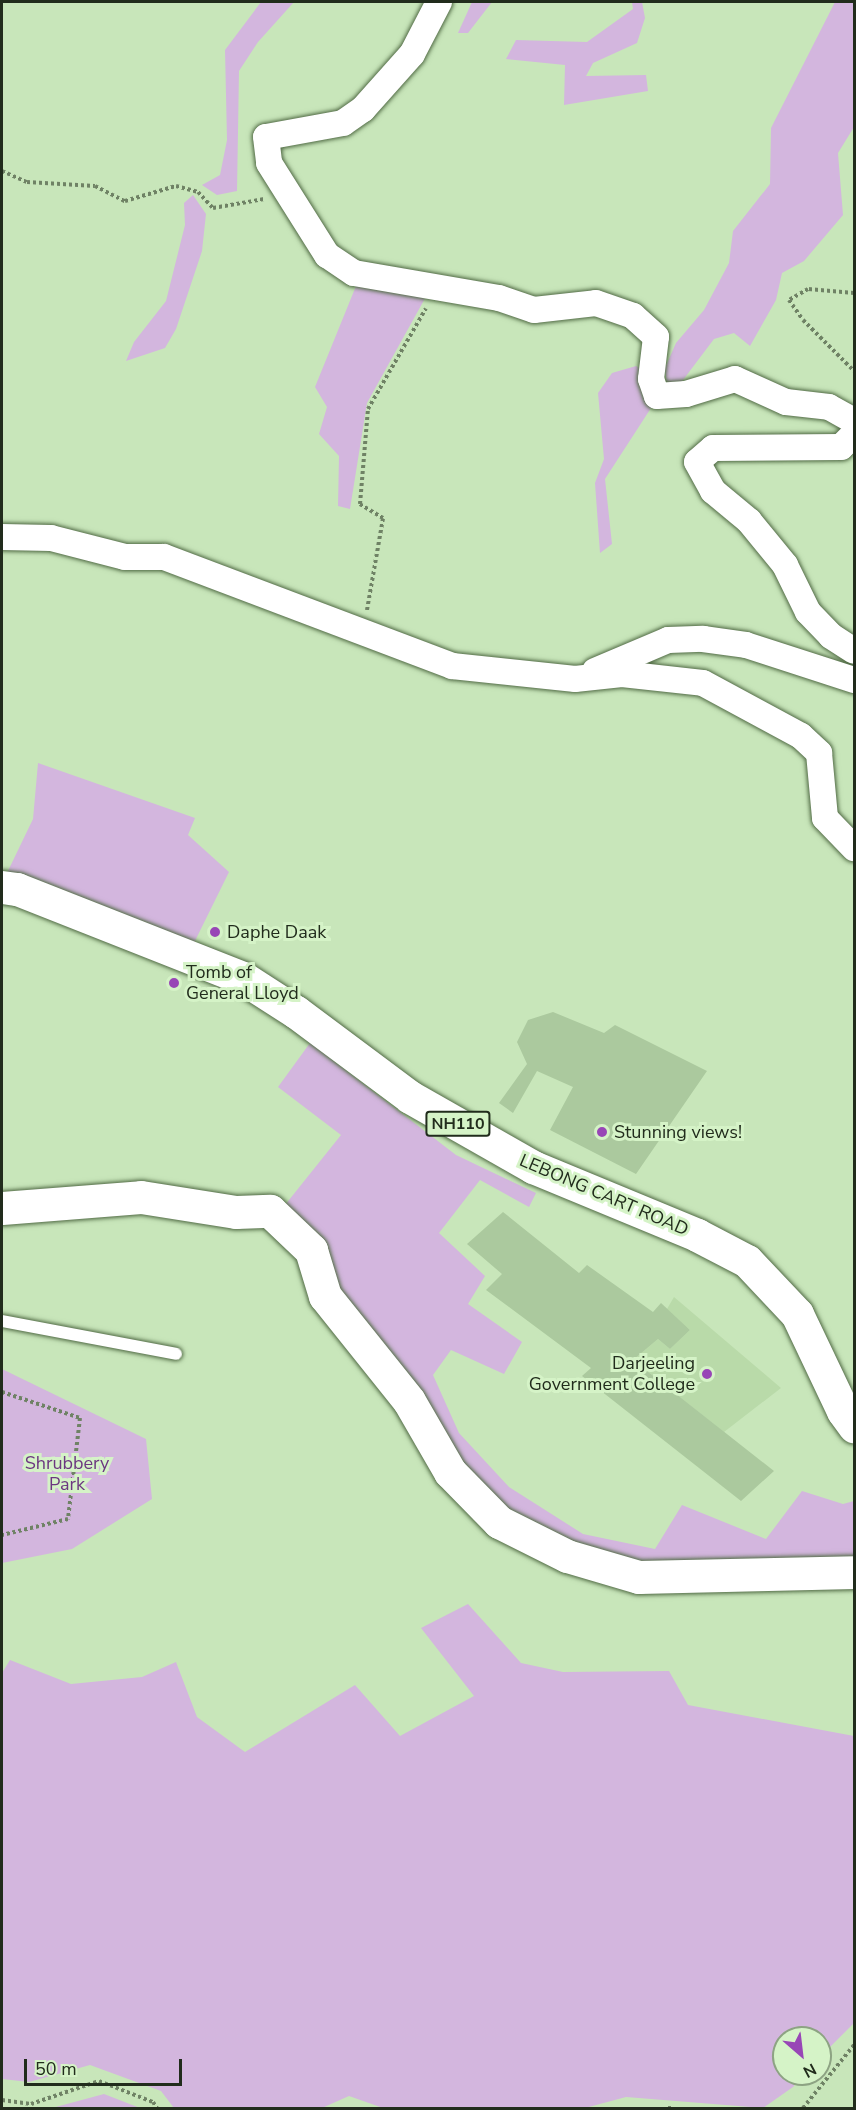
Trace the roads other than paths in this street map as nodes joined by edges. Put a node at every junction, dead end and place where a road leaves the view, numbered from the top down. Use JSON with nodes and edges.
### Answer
{"nodes":[{"id":1,"x":439,"y":2,"type":"edge"},
{"id":2,"x":855,"y":421,"type":"edge"},
{"id":3,"x":855,"y":434,"type":"edge"},
{"id":4,"x":2,"y":537,"type":"edge"},
{"id":5,"x":855,"y":651,"type":"edge"},
{"id":6,"x":575,"y":679,"type":"junction"},
{"id":7,"x":855,"y":680,"type":"edge"},
{"id":8,"x":855,"y":848,"type":"edge"},
{"id":9,"x":2,"y":887,"type":"edge"},
{"id":10,"x":2,"y":1208,"type":"edge"},
{"id":11,"x":2,"y":1321,"type":"edge"},
{"id":12,"x":176,"y":1354,"type":"dead end"},
{"id":13,"x":855,"y":1426,"type":"edge"},
{"id":14,"x":855,"y":1572,"type":"edge"}],
"edges":[{"from":1,"to":2,"type":"street"},
{"from":3,"to":5,"type":"street"},
{"from":4,"to":6,"type":"street"},
{"from":6,"to":7,"type":"street"},
{"from":6,"to":8,"type":"street"},
{"from":9,"to":13,"type":"main road","name":"LEBONG CART ROAD","number":"NH110"},
{"from":10,"to":14,"type":"main road"},
{"from":11,"to":12,"type":"lane"}]}
